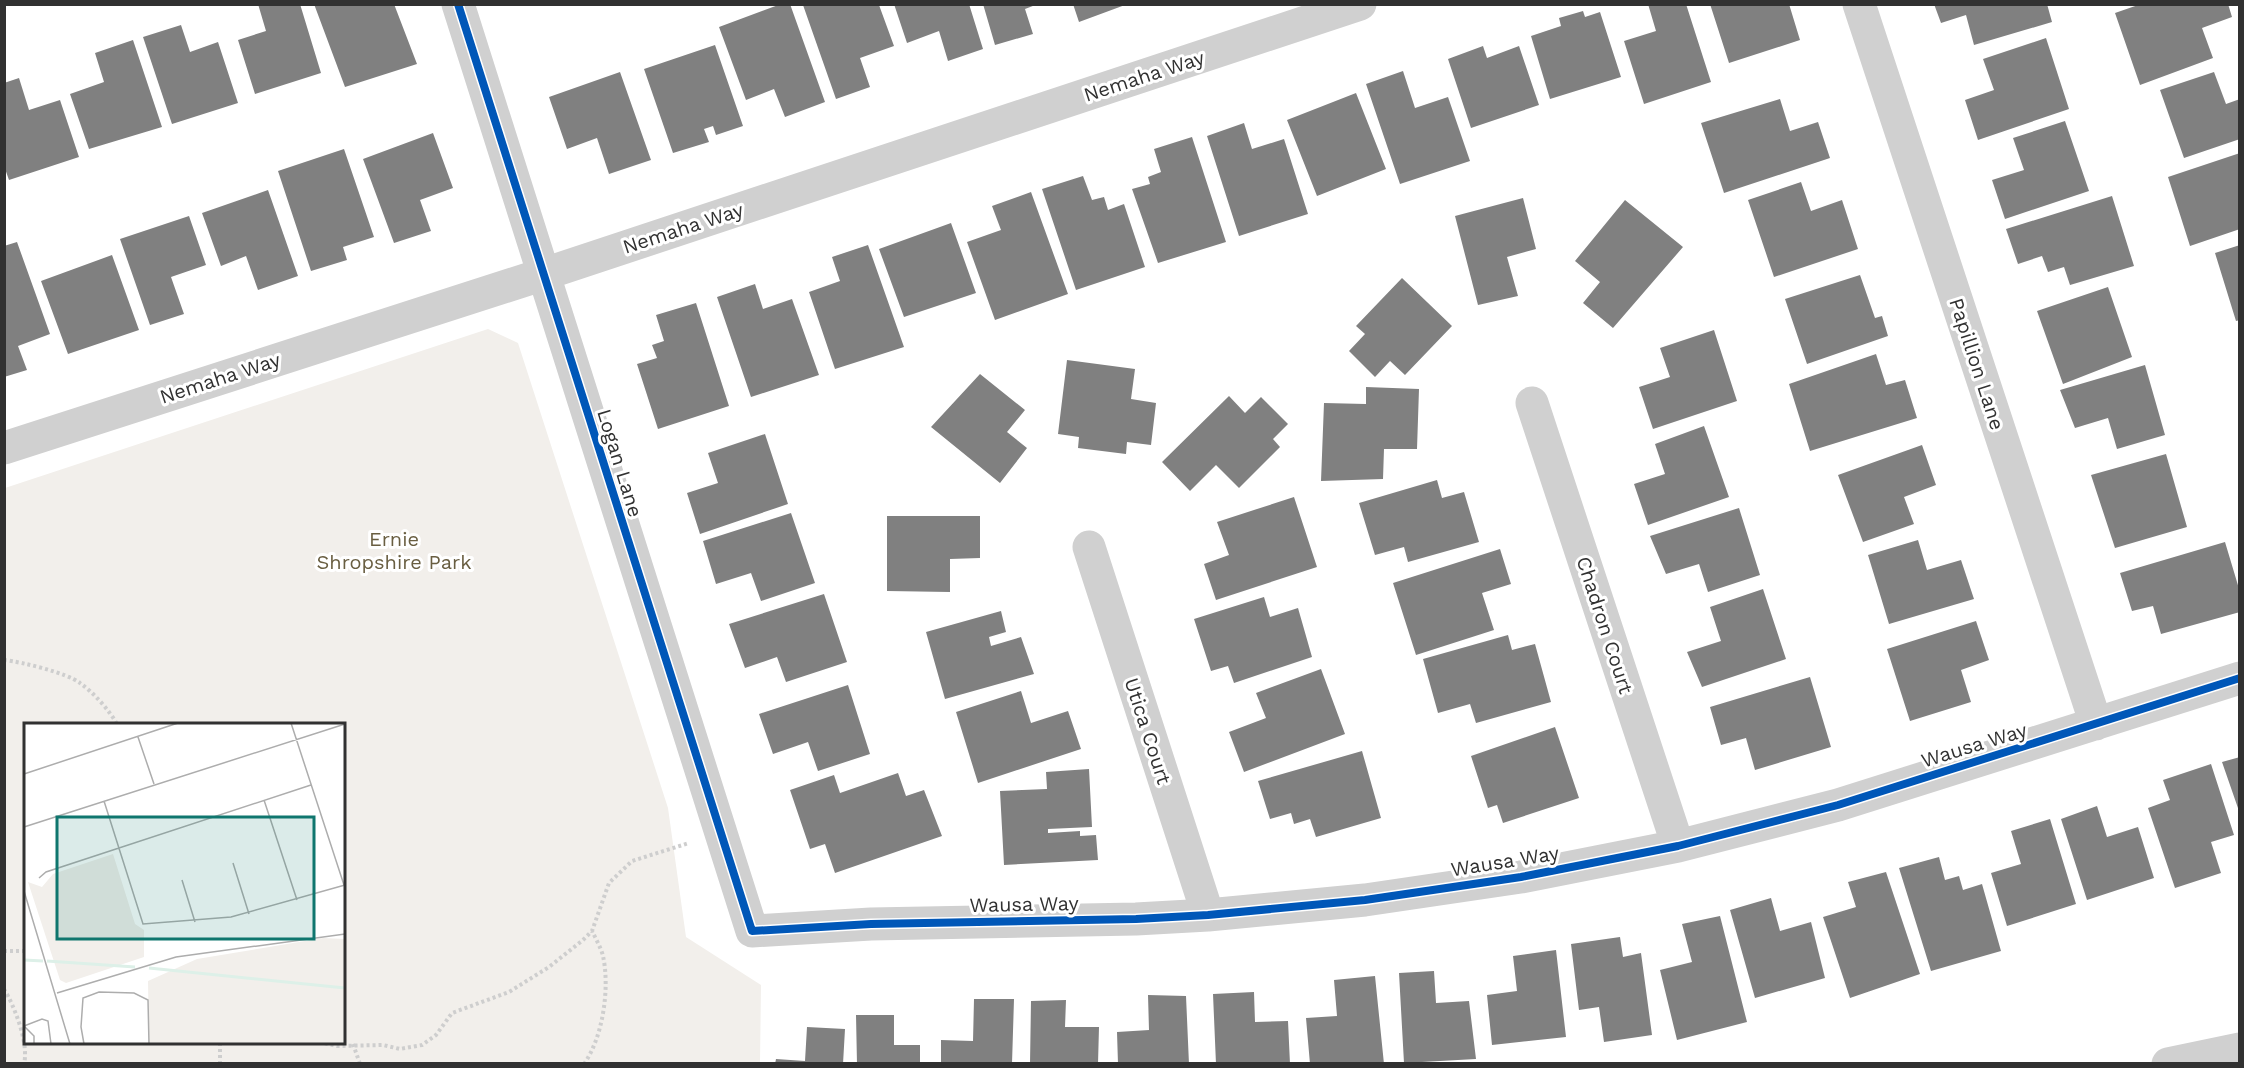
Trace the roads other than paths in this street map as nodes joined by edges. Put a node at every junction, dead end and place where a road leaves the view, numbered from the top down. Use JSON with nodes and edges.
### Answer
{"nodes":[{"id":1,"x":458,"y":4,"type":"edge"},
{"id":2,"x":1359,"y":4,"type":"edge"},
{"id":3,"x":1859,"y":4,"type":"edge"},
{"id":4,"x":544,"y":274,"type":"junction"},
{"id":5,"x":1532,"y":403,"type":"dead end"},
{"id":6,"x":4,"y":448,"type":"edge"},
{"id":7,"x":1089,"y":547,"type":"dead end"},
{"id":8,"x":2240,"y":678,"type":"edge"},
{"id":9,"x":2096,"y":724,"type":"junction"},
{"id":10,"x":1678,"y":846,"type":"junction"},
{"id":11,"x":1208,"y":915,"type":"junction"},
{"id":12,"x":752,"y":931,"type":"joint"},
{"id":13,"x":2240,"y":1049,"type":"edge"},
{"id":14,"x":2168,"y":1064,"type":"edge"}],
"edges":[{"from":1,"to":4,"type":"street","name":"Logan Lane"},
{"from":2,"to":4,"type":"street","name":"Nemaha Way"},
{"from":3,"to":9,"type":"street","name":"Papillion Lane"},
{"from":4,"to":6,"type":"street","name":"Nemaha Way"},
{"from":4,"to":12,"type":"street","name":"Logan Lane"},
{"from":5,"to":10,"type":"street","name":"Chadron Court"},
{"from":7,"to":11,"type":"street","name":"Utica Court"},
{"from":8,"to":9,"type":"street","name":"Wausa Way"},
{"from":9,"to":10,"type":"street","name":"Wausa Way"},
{"from":10,"to":11,"type":"street","name":"Wausa Way"},
{"from":11,"to":12,"type":"street","name":"Wausa Way"},
{"from":13,"to":14,"type":"street"}]}
